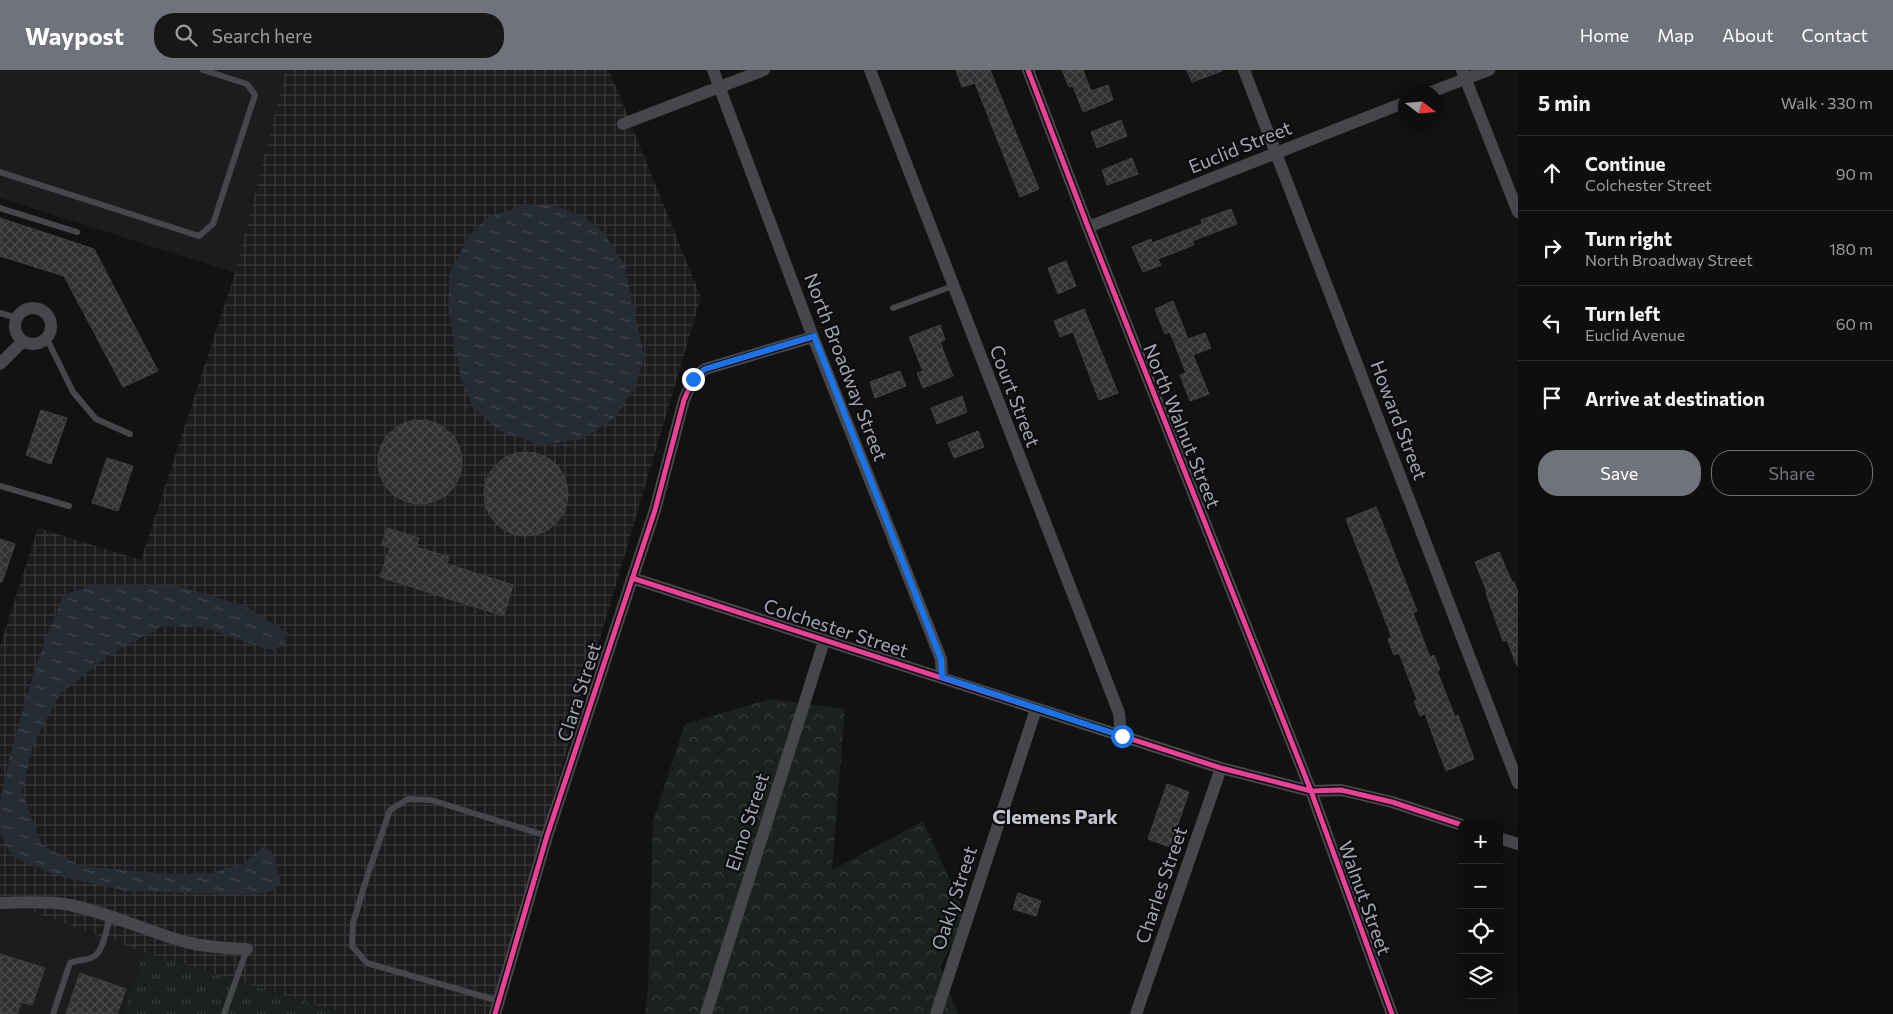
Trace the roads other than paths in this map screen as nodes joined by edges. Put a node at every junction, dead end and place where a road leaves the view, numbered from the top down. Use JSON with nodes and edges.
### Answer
{"nodes":[{"id":1,"x":203,"y":70,"type":"edge"},
{"id":2,"x":713,"y":70,"type":"edge"},
{"id":3,"x":764,"y":70,"type":"edge"},
{"id":4,"x":870,"y":70,"type":"edge"},
{"id":5,"x":1028,"y":70,"type":"edge"},
{"id":6,"x":1244,"y":70,"type":"edge"},
{"id":7,"x":1489,"y":70,"type":"edge"},
{"id":8,"x":1464,"y":75,"type":"edge"},
{"id":9,"x":1443,"y":86,"type":"edge"},
{"id":10,"x":720,"y":88,"type":"junction"},
{"id":11,"x":1398,"y":105,"type":"edge"},
{"id":12,"x":623,"y":124,"type":"dead end"},
{"id":13,"x":1276,"y":152,"type":"junction"},
{"id":14,"x":0,"y":172,"type":"edge"},
{"id":15,"x":0,"y":208,"type":"edge"},
{"id":16,"x":1518,"y":212,"type":"edge"},
{"id":17,"x":1088,"y":227,"type":"junction"},
{"id":18,"x":77,"y":232,"type":"dead end"},
{"id":19,"x":953,"y":286,"type":"junction"},
{"id":20,"x":893,"y":308,"type":"dead end"},
{"id":21,"x":0,"y":313,"type":"edge"},
{"id":22,"x":17,"y":318,"type":"junction"},
{"id":23,"x":814,"y":336,"type":"junction"},
{"id":24,"x":46,"y":337,"type":"junction"},
{"id":25,"x":23,"y":340,"type":"junction"},
{"id":26,"x":0,"y":364,"type":"edge"},
{"id":27,"x":130,"y":434,"type":"dead end"},
{"id":28,"x":0,"y":486,"type":"edge"},
{"id":29,"x":69,"y":506,"type":"dead end"},
{"id":30,"x":632,"y":578,"type":"junction"},
{"id":31,"x":824,"y":641,"type":"junction"},
{"id":32,"x":942,"y":677,"type":"junction"},
{"id":33,"x":1036,"y":709,"type":"junction"},
{"id":34,"x":1122,"y":736,"type":"junction"},
{"id":35,"x":1221,"y":768,"type":"junction"},
{"id":36,"x":1518,"y":784,"type":"edge"},
{"id":37,"x":1311,"y":791,"type":"junction"},
{"id":38,"x":1458,"y":824,"type":"edge"},
{"id":39,"x":547,"y":836,"type":"junction"},
{"id":40,"x":1503,"y":839,"type":"edge"},
{"id":41,"x":1518,"y":844,"type":"edge"},
{"id":42,"x":0,"y":903,"type":"edge"},
{"id":43,"x":110,"y":917,"type":"junction"},
{"id":44,"x":247,"y":949,"type":"joint"},
{"id":45,"x":499,"y":1001,"type":"junction"},
{"id":46,"x":53,"y":1014,"type":"edge"},
{"id":47,"x":224,"y":1014,"type":"edge"},
{"id":48,"x":495,"y":1014,"type":"edge"},
{"id":49,"x":706,"y":1014,"type":"edge"},
{"id":50,"x":936,"y":1014,"type":"edge"},
{"id":51,"x":1136,"y":1014,"type":"edge"},
{"id":52,"x":1392,"y":1014,"type":"edge"}],
"edges":[{"from":1,"to":14,"type":"lane"},
{"from":2,"to":10,"type":"street","name":"North Broadway Street"},
{"from":3,"to":10,"type":"street"},
{"from":4,"to":19,"type":"street","name":"Court Street"},
{"from":5,"to":17,"type":"street","name":"North Walnut Street"},
{"from":6,"to":13,"type":"street","name":"Howard Street"},
{"from":7,"to":8,"type":"street"},
{"from":8,"to":9,"type":"street"},
{"from":8,"to":16,"type":"street"},
{"from":10,"to":12,"type":"street"},
{"from":10,"to":23,"type":"street","name":"North Broadway Street"},
{"from":11,"to":13,"type":"street","name":"Euclid Street"},
{"from":13,"to":17,"type":"street","name":"Euclid Street"},
{"from":13,"to":36,"type":"street","name":"Howard Street"},
{"from":15,"to":18,"type":"lane"},
{"from":17,"to":37,"type":"street","name":"North Walnut Street"},
{"from":19,"to":20,"type":"lane"},
{"from":19,"to":34,"type":"street","name":"Court Street"},
{"from":21,"to":22,"type":"lane"},
{"from":22,"to":24,"type":"street"},
{"from":22,"to":25,"type":"street"},
{"from":23,"to":30,"type":"street","name":"Clara Street"},
{"from":23,"to":32,"type":"street","name":"North Broadway Street"},
{"from":24,"to":25,"type":"street"},
{"from":24,"to":27,"type":"lane"},
{"from":25,"to":26,"type":"street"},
{"from":28,"to":29,"type":"lane"},
{"from":30,"to":31,"type":"street","name":"Colchester Street"},
{"from":30,"to":39,"type":"street","name":"Clara Street"},
{"from":31,"to":32,"type":"street","name":"Colchester Street"},
{"from":31,"to":49,"type":"street","name":"Elmo Street"},
{"from":32,"to":33,"type":"street","name":"Colchester Street"},
{"from":33,"to":34,"type":"street","name":"Colchester Street"},
{"from":33,"to":50,"type":"street","name":"Oakly Street"},
{"from":34,"to":35,"type":"street","name":"Colchester Street"},
{"from":35,"to":37,"type":"street","name":"Colchester Street"},
{"from":35,"to":51,"type":"street","name":"Charles Street"},
{"from":37,"to":38,"type":"street","name":"Colchester Street"},
{"from":37,"to":52,"type":"street","name":"Walnut Street"},
{"from":39,"to":45,"type":"street","name":"Clara Street"},
{"from":39,"to":45,"type":"lane"},
{"from":40,"to":41,"type":"street"},
{"from":42,"to":43,"type":"street"},
{"from":43,"to":44,"type":"street"},
{"from":43,"to":46,"type":"lane"},
{"from":44,"to":47,"type":"lane"},
{"from":45,"to":48,"type":"street","name":"Clara Street"}]}
